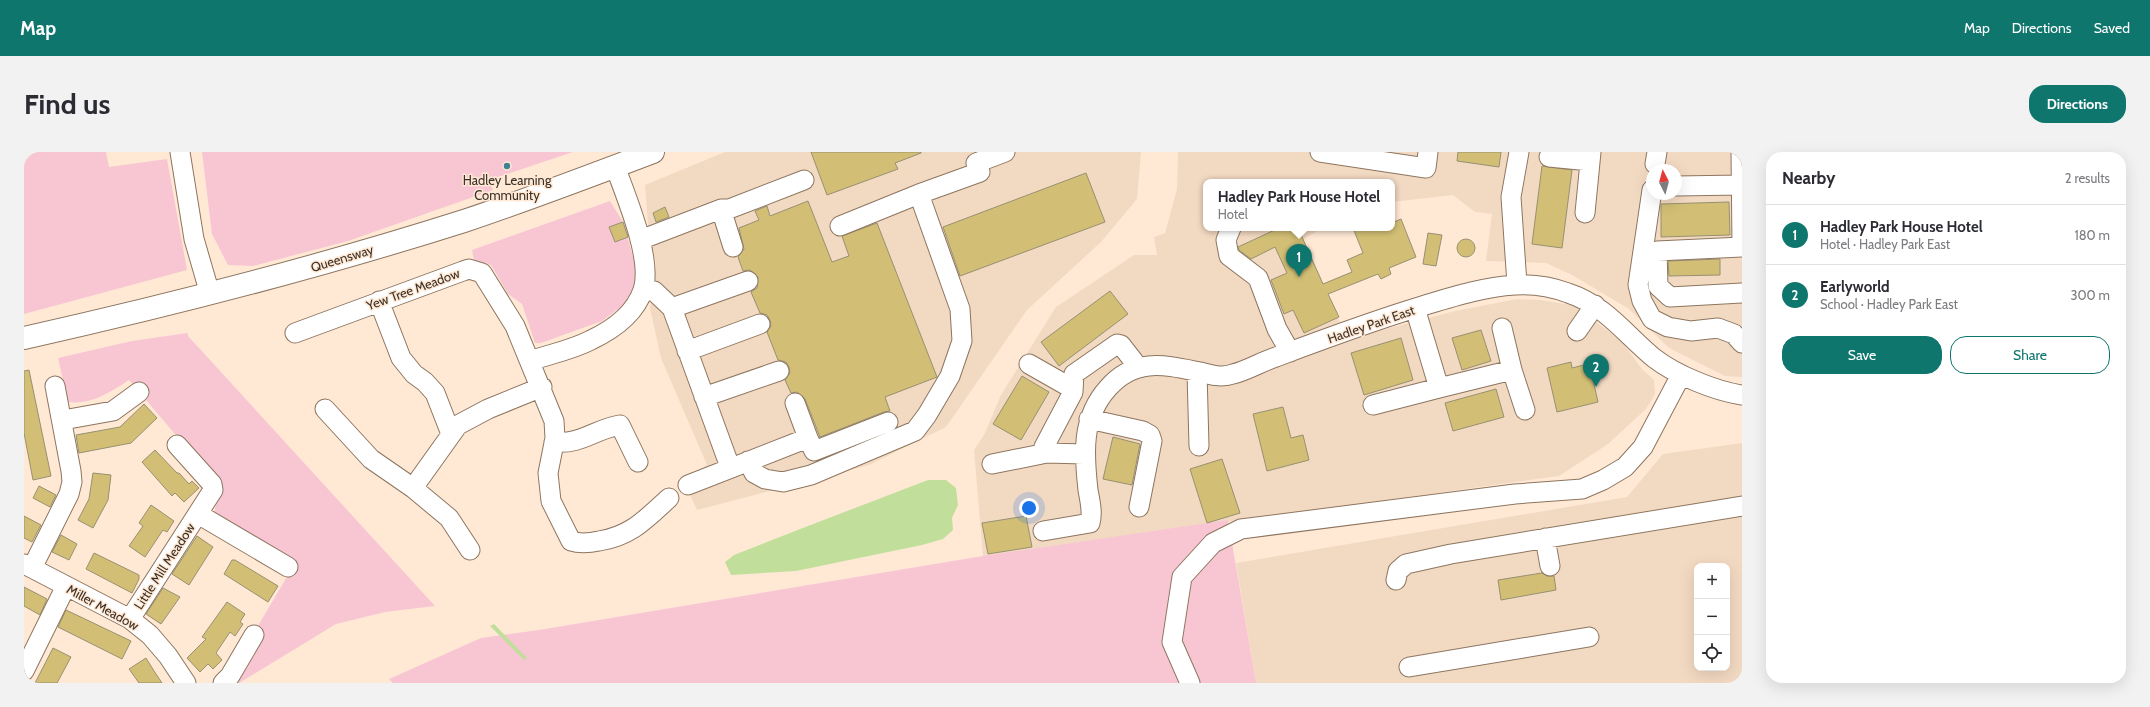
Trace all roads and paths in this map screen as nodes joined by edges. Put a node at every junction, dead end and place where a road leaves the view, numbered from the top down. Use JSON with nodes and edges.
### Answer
{"nodes":[{"id":1,"x":180,"y":152,"type":"edge"},
{"id":2,"x":653,"y":152,"type":"edge"},
{"id":3,"x":1005,"y":152,"type":"edge"},
{"id":4,"x":1320,"y":152,"type":"edge"},
{"id":5,"x":1428,"y":152,"type":"edge"},
{"id":6,"x":1519,"y":152,"type":"edge"},
{"id":7,"x":1741,"y":152,"type":"edge"},
{"id":8,"x":1344,"y":154,"type":"edge"},
{"id":9,"x":1549,"y":157,"type":"dead end"},
{"id":10,"x":1591,"y":157,"type":"edge"},
{"id":11,"x":615,"y":166,"type":"junction"},
{"id":12,"x":804,"y":180,"type":"dead end"},
{"id":13,"x":1741,"y":185,"type":"junction"},
{"id":14,"x":1682,"y":186,"type":"edge"},
{"id":15,"x":919,"y":194,"type":"junction"},
{"id":16,"x":1651,"y":200,"type":"edge"},
{"id":17,"x":721,"y":209,"type":"junction"},
{"id":18,"x":1586,"y":213,"type":"dead end"},
{"id":19,"x":840,"y":226,"type":"dead end"},
{"id":20,"x":1230,"y":231,"type":"edge"},
{"id":21,"x":640,"y":240,"type":"junction"},
{"id":22,"x":734,"y":247,"type":"dead end"},
{"id":23,"x":748,"y":281,"type":"dead end"},
{"id":24,"x":1517,"y":284,"type":"junction"},
{"id":25,"x":642,"y":290,"type":"junction"},
{"id":26,"x":1742,"y":293,"type":"edge"},
{"id":27,"x":210,"y":294,"type":"junction"},
{"id":28,"x":379,"y":301,"type":"junction"},
{"id":29,"x":1595,"y":305,"type":"junction"},
{"id":30,"x":672,"y":308,"type":"junction"},
{"id":31,"x":1415,"y":308,"type":"junction"},
{"id":32,"x":760,"y":324,"type":"dead end"},
{"id":33,"x":1502,"y":328,"type":"dead end"},
{"id":34,"x":1577,"y":331,"type":"dead end"},
{"id":35,"x":295,"y":332,"type":"dead end"},
{"id":36,"x":24,"y":338,"type":"edge"},
{"id":37,"x":1742,"y":343,"type":"edge"},
{"id":38,"x":687,"y":351,"type":"junction"},
{"id":39,"x":1290,"y":352,"type":"junction"},
{"id":40,"x":530,"y":361,"type":"junction"},
{"id":41,"x":1029,"y":364,"type":"dead end"},
{"id":42,"x":1138,"y":368,"type":"junction"},
{"id":43,"x":1512,"y":370,"type":"junction"},
{"id":44,"x":779,"y":371,"type":"dead end"},
{"id":45,"x":1196,"y":372,"type":"junction"},
{"id":46,"x":1681,"y":375,"type":"junction"},
{"id":47,"x":55,"y":386,"type":"dead end"},
{"id":48,"x":542,"y":387,"type":"junction"},
{"id":49,"x":1439,"y":388,"type":"junction"},
{"id":50,"x":1073,"y":389,"type":"junction"},
{"id":51,"x":1741,"y":391,"type":"edge"},
{"id":52,"x":138,"y":392,"type":"dead end"},
{"id":53,"x":704,"y":397,"type":"junction"},
{"id":54,"x":795,"y":403,"type":"dead end"},
{"id":55,"x":1373,"y":405,"type":"dead end"},
{"id":56,"x":324,"y":409,"type":"dead end"},
{"id":57,"x":1525,"y":410,"type":"dead end"},
{"id":58,"x":1089,"y":419,"type":"junction"},
{"id":59,"x":63,"y":420,"type":"junction"},
{"id":60,"x":888,"y":422,"type":"dead end"},
{"id":61,"x":451,"y":434,"type":"junction"},
{"id":62,"x":808,"y":438,"type":"junction"},
{"id":63,"x":554,"y":442,"type":"junction"},
{"id":64,"x":177,"y":445,"type":"dead end"},
{"id":65,"x":1199,"y":446,"type":"dead end"},
{"id":66,"x":1047,"y":453,"type":"junction"},
{"id":67,"x":1084,"y":454,"type":"junction"},
{"id":68,"x":748,"y":461,"type":"junction"},
{"id":69,"x":638,"y":462,"type":"dead end"},
{"id":70,"x":992,"y":464,"type":"dead end"},
{"id":71,"x":730,"y":468,"type":"junction"},
{"id":72,"x":688,"y":485,"type":"dead end"},
{"id":73,"x":413,"y":488,"type":"junction"},
{"id":74,"x":669,"y":498,"type":"dead end"},
{"id":75,"x":1742,"y":506,"type":"edge"},
{"id":76,"x":1139,"y":507,"type":"dead end"},
{"id":77,"x":198,"y":514,"type":"junction"},
{"id":78,"x":1043,"y":531,"type":"dead end"},
{"id":79,"x":1545,"y":538,"type":"junction"},
{"id":80,"x":470,"y":550,"type":"dead end"},
{"id":81,"x":28,"y":566,"type":"edge"},
{"id":82,"x":1550,"y":566,"type":"dead end"},
{"id":83,"x":288,"y":567,"type":"dead end"},
{"id":84,"x":1396,"y":580,"type":"dead end"},
{"id":85,"x":66,"y":586,"type":"junction"},
{"id":86,"x":130,"y":619,"type":"junction"},
{"id":87,"x":254,"y":635,"type":"dead end"},
{"id":88,"x":1588,"y":637,"type":"dead end"},
{"id":89,"x":1409,"y":667,"type":"dead end"},
{"id":90,"x":24,"y":671,"type":"edge"},
{"id":91,"x":186,"y":683,"type":"edge"},
{"id":92,"x":223,"y":683,"type":"edge"},
{"id":93,"x":1190,"y":683,"type":"edge"}],
"edges":[{"from":1,"to":27,"type":"street"},
{"from":2,"to":11,"type":"main road","name":"Queensway"},
{"from":3,"to":15,"type":"street"},
{"from":4,"to":8,"type":"street"},
{"from":5,"to":8,"type":"street"},
{"from":6,"to":24,"type":"street"},
{"from":7,"to":13,"type":"street"},
{"from":9,"to":10,"type":"street"},
{"from":10,"to":18,"type":"street"},
{"from":11,"to":21,"type":"street"},
{"from":11,"to":27,"type":"main road","name":"Queensway"},
{"from":12,"to":17,"type":"street"},
{"from":13,"to":14,"type":"street"},
{"from":13,"to":26,"type":"street"},
{"from":15,"to":19,"type":"street"},
{"from":15,"to":68,"type":"street"},
{"from":16,"to":37,"type":"street"},
{"from":17,"to":21,"type":"street"},
{"from":17,"to":22,"type":"street"},
{"from":20,"to":39,"type":"street"},
{"from":21,"to":25,"type":"street"},
{"from":23,"to":30,"type":"street"},
{"from":24,"to":29,"type":"street","name":"Hadley Park East"},
{"from":24,"to":31,"type":"street","name":"Hadley Park East"},
{"from":25,"to":30,"type":"street"},
{"from":25,"to":40,"type":"street"},
{"from":27,"to":36,"type":"main road","name":"Queensway"},
{"from":28,"to":35,"type":"street","name":"Yew Tree Meadow"},
{"from":28,"to":40,"type":"street","name":"Yew Tree Meadow"},
{"from":28,"to":61,"type":"street"},
{"from":29,"to":34,"type":"street"},
{"from":29,"to":46,"type":"street","name":"Hadley Park East"},
{"from":30,"to":38,"type":"street"},
{"from":31,"to":39,"type":"street","name":"Hadley Park East"},
{"from":31,"to":49,"type":"street"},
{"from":32,"to":38,"type":"street"},
{"from":33,"to":43,"type":"street"},
{"from":38,"to":53,"type":"street"},
{"from":39,"to":45,"type":"street","name":"Hadley Park East"},
{"from":40,"to":48,"type":"street","name":"Yew Tree Meadow"},
{"from":41,"to":50,"type":"street"},
{"from":42,"to":45,"type":"street","name":"Hadley Park East"},
{"from":42,"to":50,"type":"street"},
{"from":42,"to":58,"type":"street","name":"Hadley Park East"},
{"from":43,"to":49,"type":"street"},
{"from":43,"to":57,"type":"street"},
{"from":44,"to":53,"type":"street"},
{"from":45,"to":65,"type":"street"},
{"from":46,"to":51,"type":"street","name":"Hadley Park East"},
{"from":46,"to":93,"type":"street"},
{"from":47,"to":59,"type":"street"},
{"from":48,"to":61,"type":"street"},
{"from":48,"to":63,"type":"street","name":"Yew Tree Meadow"},
{"from":49,"to":55,"type":"street"},
{"from":50,"to":66,"type":"street"},
{"from":52,"to":59,"type":"street"},
{"from":53,"to":71,"type":"street"},
{"from":54,"to":62,"type":"street"},
{"from":56,"to":73,"type":"street"},
{"from":58,"to":67,"type":"street","name":"Hadley Park East"},
{"from":58,"to":76,"type":"street"},
{"from":59,"to":81,"type":"street"},
{"from":60,"to":62,"type":"street"},
{"from":61,"to":73,"type":"street"},
{"from":62,"to":68,"type":"street"},
{"from":63,"to":69,"type":"street"},
{"from":63,"to":74,"type":"street","name":"Yew Tree Meadow"},
{"from":64,"to":77,"type":"street","name":"Little Mill Meadow"},
{"from":66,"to":67,"type":"street"},
{"from":66,"to":70,"type":"street"},
{"from":67,"to":78,"type":"street","name":"Hadley Park East"},
{"from":68,"to":71,"type":"street"},
{"from":71,"to":72,"type":"street"},
{"from":73,"to":80,"type":"street"},
{"from":75,"to":79,"type":"street"},
{"from":77,"to":83,"type":"street","name":"Little Mill Meadow"},
{"from":77,"to":86,"type":"street","name":"Little Mill Meadow"},
{"from":79,"to":82,"type":"street"},
{"from":79,"to":84,"type":"street"},
{"from":81,"to":85,"type":"street","name":"Miller Meadow"},
{"from":85,"to":86,"type":"street","name":"Miller Meadow"},
{"from":85,"to":90,"type":"street"},
{"from":86,"to":91,"type":"street","name":"Miller Meadow"},
{"from":87,"to":92,"type":"street"},
{"from":88,"to":89,"type":"street"}]}
